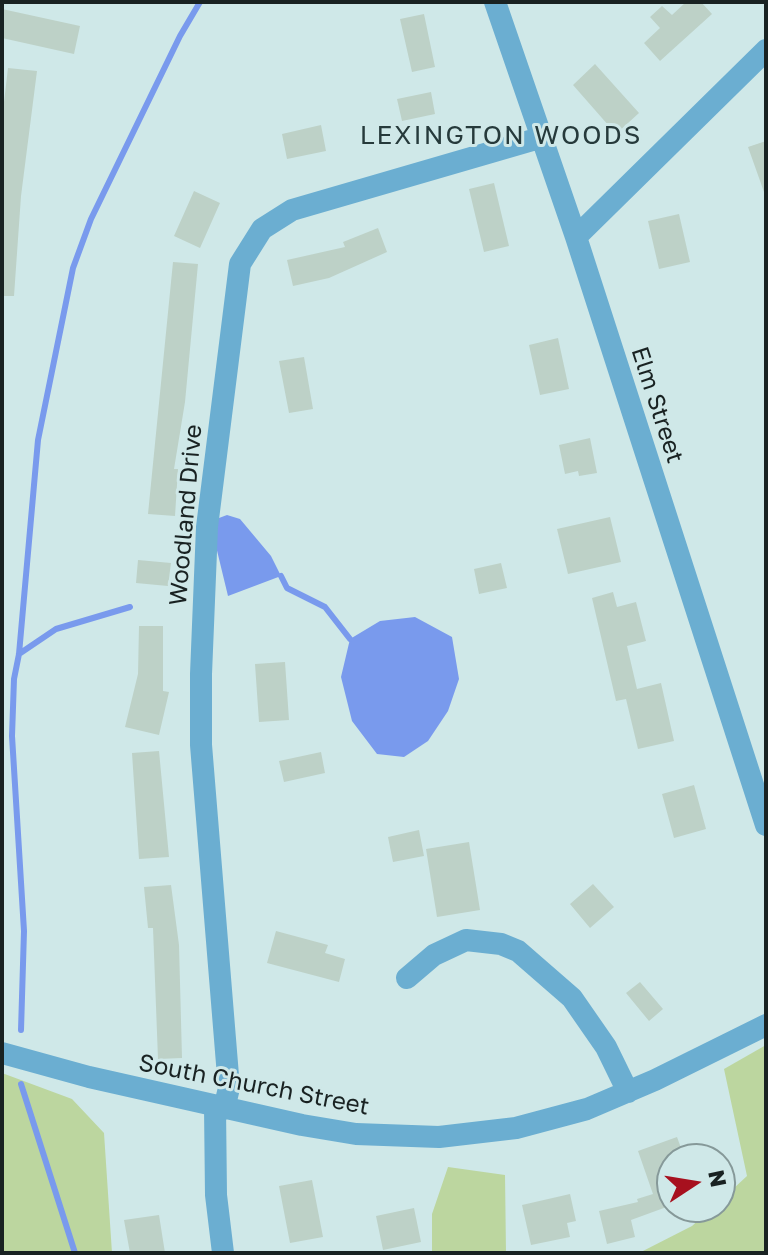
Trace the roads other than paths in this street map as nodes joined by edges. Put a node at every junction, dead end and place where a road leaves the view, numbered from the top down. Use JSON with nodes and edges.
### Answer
{"nodes":[{"id":1,"x":495,"y":2,"type":"edge"},
{"id":2,"x":766,"y":50,"type":"edge"},
{"id":3,"x":543,"y":137,"type":"junction"},
{"id":4,"x":576,"y":237,"type":"junction"},
{"id":5,"x":766,"y":825,"type":"edge"},
{"id":6,"x":407,"y":978,"type":"dead end"},
{"id":7,"x":766,"y":1025,"type":"edge"},
{"id":8,"x":2,"y":1053,"type":"edge"},
{"id":9,"x":628,"y":1092,"type":"junction"},
{"id":10,"x":220,"y":1108,"type":"junction"},
{"id":11,"x":223,"y":1253,"type":"edge"}],
"edges":[{"from":1,"to":3,"type":"street","name":"Elm Street"},
{"from":2,"to":4,"type":"street"},
{"from":3,"to":4,"type":"street","name":"Elm Street"},
{"from":3,"to":10,"type":"street","name":"Woodland Drive"},
{"from":4,"to":5,"type":"street","name":"Elm Street"},
{"from":6,"to":9,"type":"street"},
{"from":7,"to":9,"type":"street","name":"South Church Street"},
{"from":8,"to":10,"type":"street","name":"South Church Street"},
{"from":9,"to":10,"type":"street","name":"South Church Street"},
{"from":10,"to":11,"type":"street","name":"Woodland Drive"}]}
